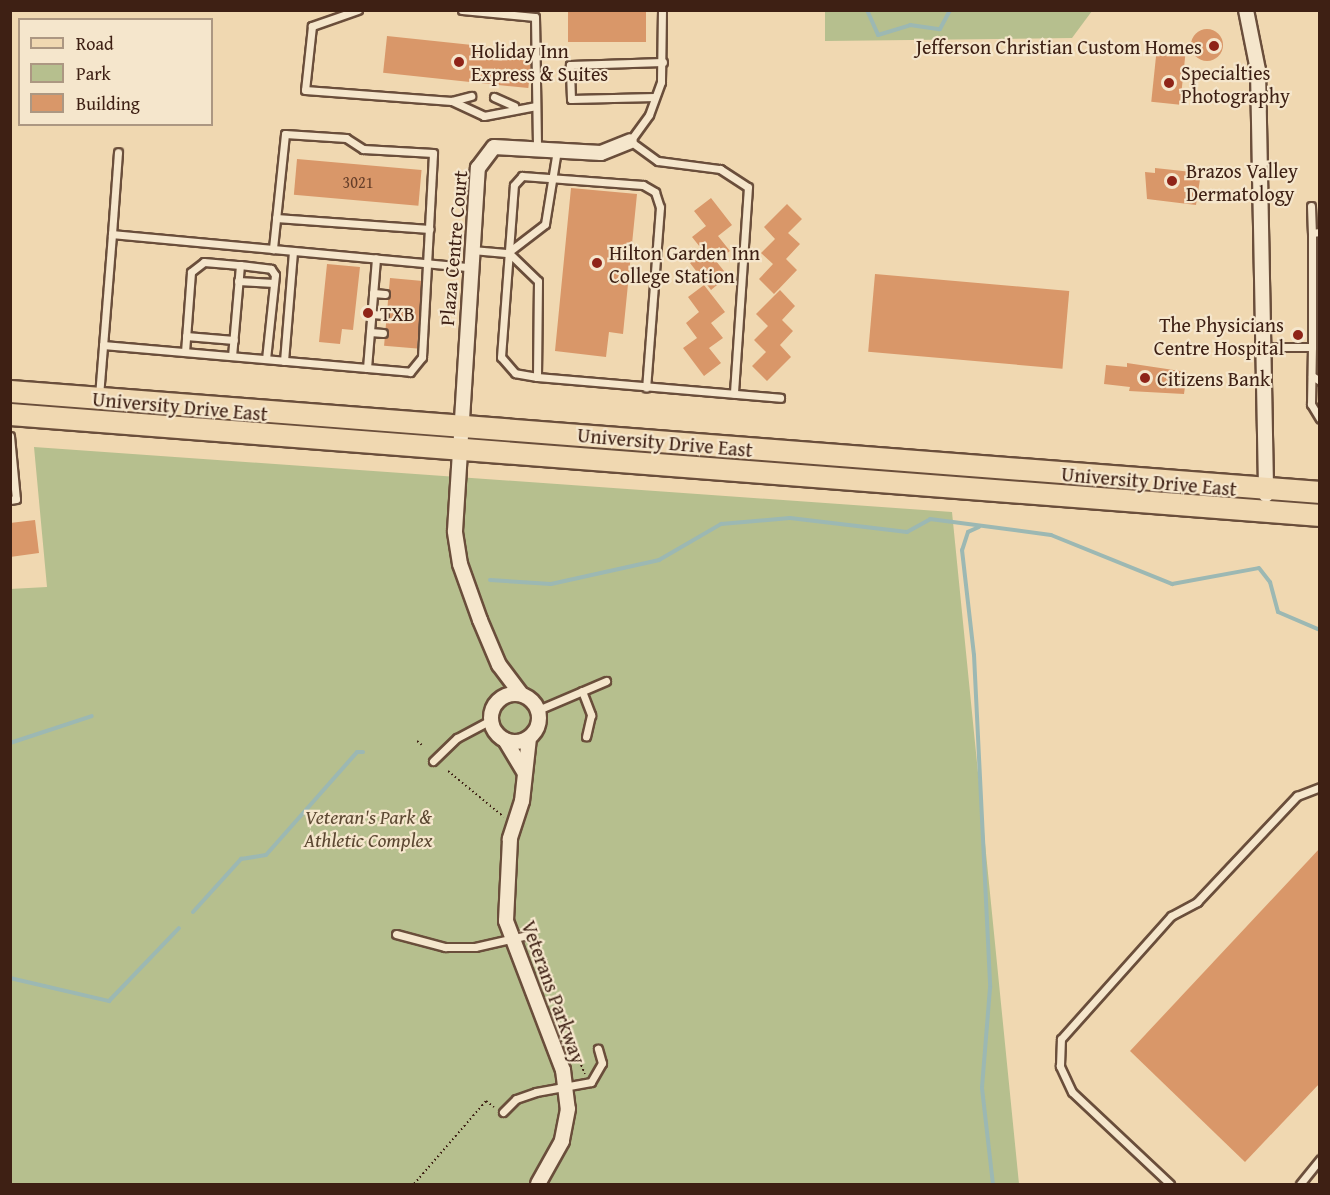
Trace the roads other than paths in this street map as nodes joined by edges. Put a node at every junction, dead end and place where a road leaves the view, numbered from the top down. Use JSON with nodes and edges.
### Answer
{"nodes":[{"id":1,"x":358,"y":10,"type":"edge"},
{"id":2,"x":462,"y":10,"type":"edge"},
{"id":3,"x":662,"y":10,"type":"edge"},
{"id":4,"x":1246,"y":10,"type":"edge"},
{"id":5,"x":535,"y":14,"type":"edge"},
{"id":6,"x":663,"y":62,"type":"junction"},
{"id":7,"x":471,"y":96,"type":"dead end"},
{"id":8,"x":494,"y":97,"type":"dead end"},
{"id":9,"x":655,"y":97,"type":"junction"},
{"id":10,"x":452,"y":101,"type":"junction"},
{"id":11,"x":514,"y":106,"type":"junction"},
{"id":12,"x":536,"y":106,"type":"junction"},
{"id":13,"x":630,"y":141,"type":"junction"},
{"id":14,"x":537,"y":149,"type":"junction"},
{"id":15,"x":557,"y":150,"type":"junction"},
{"id":16,"x":117,"y":152,"type":"dead end"},
{"id":17,"x":553,"y":178,"type":"junction"},
{"id":18,"x":1311,"y":206,"type":"dead end"},
{"id":19,"x":276,"y":218,"type":"junction"},
{"id":20,"x":430,"y":229,"type":"junction"},
{"id":21,"x":1316,"y":232,"type":"edge"},
{"id":22,"x":112,"y":234,"type":"junction"},
{"id":23,"x":273,"y":249,"type":"junction"},
{"id":24,"x":472,"y":250,"type":"junction"},
{"id":25,"x":293,"y":251,"type":"junction"},
{"id":26,"x":509,"y":253,"type":"junction"},
{"id":27,"x":376,"y":258,"type":"junction"},
{"id":28,"x":428,"y":263,"type":"junction"},
{"id":29,"x":240,"y":265,"type":"junction"},
{"id":30,"x":471,"y":267,"type":"junction"},
{"id":31,"x":238,"y":281,"type":"junction"},
{"id":32,"x":274,"y":283,"type":"junction"},
{"id":33,"x":373,"y":293,"type":"junction"},
{"id":34,"x":385,"y":294,"type":"dead end"},
{"id":35,"x":417,"y":297,"type":"dead end"},
{"id":36,"x":426,"y":298,"type":"junction"},
{"id":37,"x":372,"y":314,"type":"junction"},
{"id":38,"x":384,"y":315,"type":"dead end"},
{"id":39,"x":415,"y":317,"type":"dead end"},
{"id":40,"x":424,"y":318,"type":"junction"},
{"id":41,"x":370,"y":332,"type":"junction"},
{"id":42,"x":383,"y":333,"type":"dead end"},
{"id":43,"x":186,"y":336,"type":"junction"},
{"id":44,"x":414,"y":336,"type":"dead end"},
{"id":45,"x":423,"y":337,"type":"junction"},
{"id":46,"x":234,"y":340,"type":"junction"},
{"id":47,"x":103,"y":345,"type":"junction"},
{"id":48,"x":1265,"y":347,"type":"junction"},
{"id":49,"x":1312,"y":347,"type":"junction"},
{"id":50,"x":185,"y":352,"type":"junction"},
{"id":51,"x":232,"y":356,"type":"junction"},
{"id":52,"x":266,"y":359,"type":"junction"},
{"id":53,"x":284,"y":361,"type":"junction"},
{"id":54,"x":367,"y":368,"type":"junction"},
{"id":55,"x":537,"y":376,"type":"junction"},
{"id":56,"x":1312,"y":376,"type":"junction"},
{"id":57,"x":1320,"y":381,"type":"edge"},
{"id":58,"x":646,"y":387,"type":"junction"},
{"id":59,"x":10,"y":391,"type":"edge"},
{"id":60,"x":734,"y":394,"type":"junction"},
{"id":61,"x":780,"y":398,"type":"dead end"},
{"id":62,"x":99,"y":399,"type":"junction"},
{"id":63,"x":10,"y":414,"type":"edge"},
{"id":64,"x":1320,"y":419,"type":"edge"},
{"id":65,"x":459,"y":425,"type":"junction"},
{"id":66,"x":10,"y":436,"type":"edge"},
{"id":67,"x":457,"y":449,"type":"junction"},
{"id":68,"x":12,"y":480,"type":"edge"},
{"id":69,"x":1266,"y":490,"type":"junction"},
{"id":70,"x":1320,"y":492,"type":"edge"},
{"id":71,"x":10,"y":500,"type":"edge"},
{"id":72,"x":1265,"y":512,"type":"junction"},
{"id":73,"x":1320,"y":515,"type":"edge"},
{"id":74,"x":499,"y":665,"type":"junction"},
{"id":75,"x":606,"y":681,"type":"dead end"},
{"id":76,"x":582,"y":691,"type":"junction"},
{"id":77,"x":521,"y":694,"type":"junction"},
{"id":78,"x":498,"y":700,"type":"junction"},
{"id":79,"x":538,"y":710,"type":"junction"},
{"id":80,"x":491,"y":720,"type":"junction"},
{"id":81,"x":586,"y":736,"type":"dead end"},
{"id":82,"x":530,"y":738,"type":"junction"},
{"id":83,"x":505,"y":740,"type":"junction"},
{"id":84,"x":433,"y":762,"type":"dead end"},
{"id":85,"x":524,"y":772,"type":"junction"},
{"id":86,"x":1320,"y":787,"type":"edge"},
{"id":87,"x":396,"y":934,"type":"dead end"},
{"id":88,"x":528,"y":935,"type":"dead end"},
{"id":89,"x":510,"y":938,"type":"junction"},
{"id":90,"x":598,"y":1049,"type":"dead end"},
{"id":91,"x":566,"y":1089,"type":"junction"},
{"id":92,"x":503,"y":1112,"type":"dead end"},
{"id":93,"x":1320,"y":1159,"type":"edge"},
{"id":94,"x":538,"y":1185,"type":"edge"},
{"id":95,"x":1170,"y":1185,"type":"edge"},
{"id":96,"x":1300,"y":1185,"type":"edge"}],
"edges":[{"from":1,"to":10,"type":"lane"},
{"from":2,"to":5,"type":"lane"},
{"from":3,"to":6,"type":"lane"},
{"from":4,"to":48,"type":"street"},
{"from":5,"to":12,"type":"lane"},
{"from":6,"to":9,"type":"lane"},
{"from":6,"to":9,"type":"lane"},
{"from":7,"to":10,"type":"lane"},
{"from":8,"to":11,"type":"lane"},
{"from":9,"to":13,"type":"lane"},
{"from":10,"to":11,"type":"lane"},
{"from":11,"to":12,"type":"lane"},
{"from":12,"to":14,"type":"lane"},
{"from":13,"to":15,"type":"street","name":"Plaza Centre Court"},
{"from":13,"to":60,"type":"lane"},
{"from":14,"to":15,"type":"street","name":"Plaza Centre Court"},
{"from":14,"to":24,"type":"street","name":"Plaza Centre Court"},
{"from":15,"to":17,"type":"lane"},
{"from":16,"to":22,"type":"lane"},
{"from":17,"to":26,"type":"lane"},
{"from":17,"to":26,"type":"lane"},
{"from":17,"to":58,"type":"lane"},
{"from":18,"to":21,"type":"lane"},
{"from":19,"to":20,"type":"lane"},
{"from":19,"to":20,"type":"lane"},
{"from":19,"to":23,"type":"lane"},
{"from":20,"to":28,"type":"lane"},
{"from":21,"to":49,"type":"lane"},
{"from":22,"to":23,"type":"lane"},
{"from":22,"to":47,"type":"lane"},
{"from":23,"to":25,"type":"lane"},
{"from":24,"to":26,"type":"lane"},
{"from":24,"to":30,"type":"street","name":"Plaza Centre Court"},
{"from":25,"to":27,"type":"lane"},
{"from":25,"to":53,"type":"lane"},
{"from":26,"to":55,"type":"lane"},
{"from":26,"to":55,"type":"lane"},
{"from":27,"to":28,"type":"lane"},
{"from":27,"to":33,"type":"lane"},
{"from":28,"to":30,"type":"lane"},
{"from":28,"to":36,"type":"lane"},
{"from":29,"to":31,"type":"lane"},
{"from":29,"to":32,"type":"lane"},
{"from":29,"to":43,"type":"lane"},
{"from":30,"to":65,"type":"street","name":"Plaza Centre Court"},
{"from":31,"to":32,"type":"lane"},
{"from":31,"to":46,"type":"lane"},
{"from":32,"to":52,"type":"lane"},
{"from":33,"to":34,"type":"lane"},
{"from":33,"to":37,"type":"lane"},
{"from":35,"to":36,"type":"lane"},
{"from":36,"to":40,"type":"lane"},
{"from":37,"to":38,"type":"lane"},
{"from":37,"to":41,"type":"lane"},
{"from":39,"to":40,"type":"lane"},
{"from":40,"to":45,"type":"lane"},
{"from":41,"to":42,"type":"lane"},
{"from":41,"to":54,"type":"lane"},
{"from":43,"to":46,"type":"lane"},
{"from":43,"to":50,"type":"lane"},
{"from":44,"to":45,"type":"lane"},
{"from":45,"to":54,"type":"lane"},
{"from":46,"to":51,"type":"lane"},
{"from":47,"to":50,"type":"lane"},
{"from":47,"to":62,"type":"lane"},
{"from":48,"to":49,"type":"lane"},
{"from":48,"to":69,"type":"street"},
{"from":49,"to":56,"type":"lane"},
{"from":50,"to":51,"type":"lane"},
{"from":51,"to":52,"type":"lane"},
{"from":52,"to":53,"type":"lane"},
{"from":53,"to":54,"type":"lane"},
{"from":55,"to":58,"type":"lane"},
{"from":56,"to":57,"type":"lane"},
{"from":56,"to":64,"type":"lane"},
{"from":58,"to":60,"type":"lane"},
{"from":59,"to":62,"type":"main road","name":"University Drive East"},
{"from":60,"to":61,"type":"lane"},
{"from":62,"to":65,"type":"main road","name":"University Drive East"},
{"from":63,"to":67,"type":"main road","name":"University Drive East"},
{"from":65,"to":67,"type":"street","name":"Plaza Centre Court"},
{"from":65,"to":69,"type":"main road","name":"University Drive East"},
{"from":66,"to":68,"type":"lane"},
{"from":67,"to":72,"type":"main road","name":"University Drive East"},
{"from":67,"to":74,"type":"street"},
{"from":68,"to":71,"type":"lane"},
{"from":69,"to":70,"type":"main road","name":"University Drive East"},
{"from":69,"to":72,"type":"street"},
{"from":72,"to":73,"type":"main road","name":"University Drive East"},
{"from":74,"to":77,"type":"street"},
{"from":74,"to":78,"type":"street"},
{"from":75,"to":76,"type":"lane"},
{"from":76,"to":79,"type":"lane"},
{"from":76,"to":81,"type":"lane"},
{"from":77,"to":78,"type":"street"},
{"from":77,"to":79,"type":"street"},
{"from":78,"to":80,"type":"street"},
{"from":79,"to":82,"type":"street"},
{"from":80,"to":83,"type":"street"},
{"from":80,"to":84,"type":"lane"},
{"from":82,"to":83,"type":"street"},
{"from":82,"to":85,"type":"street","name":"Veterans Parkway"},
{"from":83,"to":85,"type":"street"},
{"from":85,"to":89,"type":"street","name":"Veterans Parkway"},
{"from":86,"to":95,"type":"lane"},
{"from":87,"to":89,"type":"lane"},
{"from":88,"to":89,"type":"lane"},
{"from":89,"to":91,"type":"street","name":"Veterans Parkway"},
{"from":90,"to":91,"type":"lane"},
{"from":91,"to":92,"type":"lane"},
{"from":91,"to":94,"type":"street","name":"Veterans Parkway"},
{"from":93,"to":96,"type":"lane"}]}
